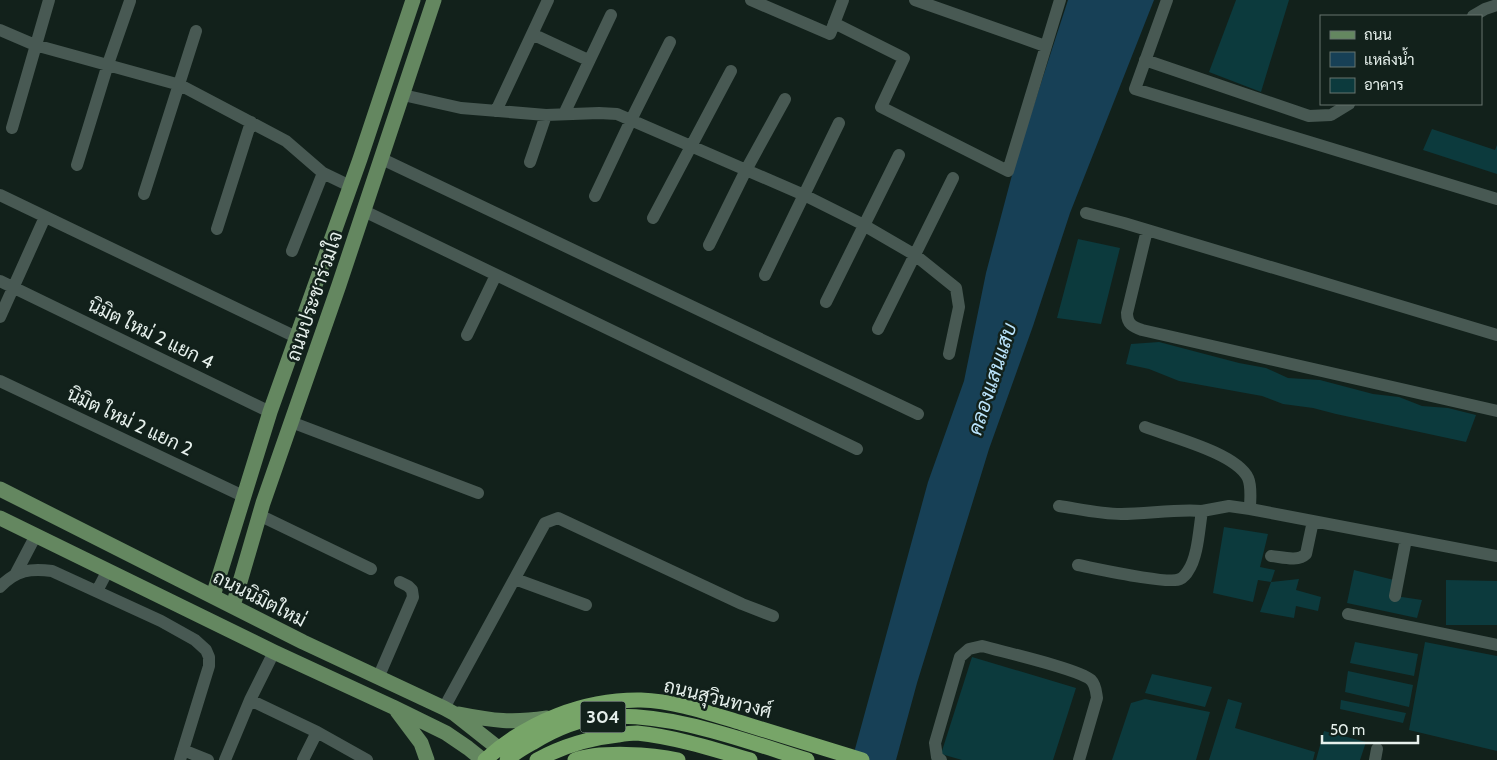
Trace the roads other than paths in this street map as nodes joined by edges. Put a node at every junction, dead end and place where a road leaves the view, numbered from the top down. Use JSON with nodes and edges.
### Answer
{"nodes":[{"id":1,"x":49,"y":0,"type":"edge"},
{"id":2,"x":413,"y":0,"type":"edge"},
{"id":3,"x":434,"y":0,"type":"edge"},
{"id":4,"x":548,"y":0,"type":"edge"},
{"id":5,"x":751,"y":0,"type":"edge"},
{"id":6,"x":843,"y":0,"type":"edge"},
{"id":7,"x":915,"y":0,"type":"edge"},
{"id":8,"x":1060,"y":0,"type":"edge"},
{"id":9,"x":1167,"y":0,"type":"edge"},
{"id":10,"x":130,"y":1,"type":"edge"},
{"id":11,"x":940,"y":4,"type":"edge"},
{"id":12,"x":1497,"y":6,"type":"edge"},
{"id":13,"x":611,"y":15,"type":"dead end"},
{"id":14,"x":1475,"y":15,"type":"edge"},
{"id":15,"x":834,"y":23,"type":"junction"},
{"id":16,"x":0,"y":30,"type":"edge"},
{"id":17,"x":196,"y":31,"type":"dead end"},
{"id":18,"x":532,"y":34,"type":"junction"},
{"id":19,"x":670,"y":42,"type":"dead end"},
{"id":20,"x":35,"y":45,"type":"junction"},
{"id":21,"x":1045,"y":46,"type":"junction"},
{"id":22,"x":588,"y":60,"type":"junction"},
{"id":23,"x":1145,"y":60,"type":"junction"},
{"id":24,"x":108,"y":64,"type":"junction"},
{"id":25,"x":731,"y":71,"type":"dead end"},
{"id":26,"x":180,"y":85,"type":"junction"},
{"id":27,"x":403,"y":95,"type":"junction"},
{"id":28,"x":785,"y":99,"type":"dead end"},
{"id":29,"x":1347,"y":105,"type":"edge"},
{"id":30,"x":496,"y":111,"type":"junction"},
{"id":31,"x":564,"y":114,"type":"junction"},
{"id":32,"x":546,"y":115,"type":"junction"},
{"id":33,"x":631,"y":120,"type":"junction"},
{"id":34,"x":252,"y":122,"type":"junction"},
{"id":35,"x":839,"y":123,"type":"dead end"},
{"id":36,"x":12,"y":128,"type":"dead end"},
{"id":37,"x":692,"y":146,"type":"junction"},
{"id":38,"x":898,"y":155,"type":"dead end"},
{"id":39,"x":382,"y":159,"type":"junction"},
{"id":40,"x":530,"y":162,"type":"dead end"},
{"id":41,"x":77,"y":165,"type":"dead end"},
{"id":42,"x":746,"y":170,"type":"junction"},
{"id":43,"x":323,"y":173,"type":"junction"},
{"id":44,"x":953,"y":178,"type":"dead end"},
{"id":45,"x":350,"y":186,"type":"junction"},
{"id":46,"x":144,"y":194,"type":"dead end"},
{"id":47,"x":0,"y":195,"type":"edge"},
{"id":48,"x":804,"y":195,"type":"junction"},
{"id":49,"x":595,"y":196,"type":"dead end"},
{"id":50,"x":1497,"y":199,"type":"edge"},
{"id":51,"x":364,"y":211,"type":"junction"},
{"id":52,"x":1086,"y":213,"type":"dead end"},
{"id":53,"x":45,"y":217,"type":"junction"},
{"id":54,"x":653,"y":218,"type":"dead end"},
{"id":55,"x":864,"y":225,"type":"junction"},
{"id":56,"x":217,"y":229,"type":"dead end"},
{"id":57,"x":1147,"y":230,"type":"junction"},
{"id":58,"x":709,"y":246,"type":"dead end"},
{"id":59,"x":292,"y":250,"type":"dead end"},
{"id":60,"x":915,"y":255,"type":"junction"},
{"id":61,"x":496,"y":275,"type":"junction"},
{"id":62,"x":765,"y":275,"type":"dead end"},
{"id":63,"x":0,"y":280,"type":"edge"},
{"id":64,"x":14,"y":288,"type":"junction"},
{"id":65,"x":826,"y":302,"type":"dead end"},
{"id":66,"x":0,"y":317,"type":"edge"},
{"id":67,"x":878,"y":329,"type":"dead end"},
{"id":68,"x":466,"y":335,"type":"dead end"},
{"id":69,"x":1497,"y":335,"type":"edge"},
{"id":70,"x":296,"y":337,"type":"junction"},
{"id":71,"x":949,"y":354,"type":"dead end"},
{"id":72,"x":0,"y":381,"type":"edge"},
{"id":73,"x":1497,"y":410,"type":"edge"},
{"id":74,"x":270,"y":412,"type":"junction"},
{"id":75,"x":918,"y":414,"type":"dead end"},
{"id":76,"x":291,"y":422,"type":"junction"},
{"id":77,"x":1145,"y":428,"type":"dead end"},
{"id":78,"x":857,"y":449,"type":"dead end"},
{"id":79,"x":0,"y":489,"type":"edge"},
{"id":80,"x":478,"y":493,"type":"dead end"},
{"id":81,"x":243,"y":496,"type":"junction"},
{"id":82,"x":1059,"y":506,"type":"dead end"},
{"id":83,"x":261,"y":509,"type":"junction"},
{"id":84,"x":1250,"y":509,"type":"junction"},
{"id":85,"x":1202,"y":511,"type":"junction"},
{"id":86,"x":0,"y":518,"type":"edge"},
{"id":87,"x":1313,"y":521,"type":"junction"},
{"id":88,"x":36,"y":535,"type":"junction"},
{"id":89,"x":1406,"y":539,"type":"junction"},
{"id":90,"x":1271,"y":556,"type":"dead end"},
{"id":91,"x":1497,"y":556,"type":"edge"},
{"id":92,"x":1078,"y":565,"type":"dead end"},
{"id":93,"x":371,"y":569,"type":"dead end"},
{"id":94,"x":108,"y":570,"type":"junction"},
{"id":95,"x":15,"y":575,"type":"junction"},
{"id":96,"x":515,"y":579,"type":"junction"},
{"id":97,"x":400,"y":582,"type":"dead end"},
{"id":98,"x":0,"y":587,"type":"edge"},
{"id":99,"x":97,"y":591,"type":"junction"},
{"id":100,"x":213,"y":596,"type":"junction"},
{"id":101,"x":1395,"y":596,"type":"dead end"},
{"id":102,"x":586,"y":605,"type":"dead end"},
{"id":103,"x":233,"y":606,"type":"junction"},
{"id":104,"x":1348,"y":614,"type":"dead end"},
{"id":105,"x":773,"y":616,"type":"dead end"},
{"id":106,"x":1497,"y":645,"type":"edge"},
{"id":107,"x":274,"y":652,"type":"junction"},
{"id":108,"x":378,"y":678,"type":"junction"},
{"id":109,"x":250,"y":700,"type":"junction"},
{"id":110,"x":394,"y":706,"type":"junction"},
{"id":111,"x":449,"y":711,"type":"junction"},
{"id":112,"x":553,"y":718,"type":"junction"},
{"id":113,"x":316,"y":732,"type":"junction"},
{"id":114,"x":182,"y":755,"type":"edge"},
{"id":115,"x":504,"y":756,"type":"edge"},
{"id":116,"x":208,"y":760,"type":"edge"},
{"id":117,"x":224,"y":760,"type":"edge"},
{"id":118,"x":302,"y":760,"type":"edge"},
{"id":119,"x":368,"y":760,"type":"edge"},
{"id":120,"x":427,"y":760,"type":"edge"},
{"id":121,"x":484,"y":760,"type":"edge"},
{"id":122,"x":537,"y":760,"type":"edge"},
{"id":123,"x":575,"y":760,"type":"edge"},
{"id":124,"x":678,"y":760,"type":"edge"},
{"id":125,"x":750,"y":760,"type":"edge"},
{"id":126,"x":807,"y":760,"type":"edge"},
{"id":127,"x":862,"y":760,"type":"edge"},
{"id":128,"x":941,"y":760,"type":"edge"},
{"id":129,"x":1079,"y":760,"type":"edge"}],
"edges":[{"from":1,"to":20,"type":"street"},
{"from":2,"to":45,"type":"main road","name":"ถนนประชาร่วมใจ"},
{"from":3,"to":27,"type":"main road","name":"ถนนประชาร่วมใจ"},
{"from":4,"to":18,"type":"street"},
{"from":5,"to":15,"type":"street"},
{"from":6,"to":15,"type":"street"},
{"from":7,"to":11,"type":"street"},
{"from":8,"to":21,"type":"street"},
{"from":9,"to":23,"type":"street"},
{"from":10,"to":24,"type":"street"},
{"from":11,"to":21,"type":"street"},
{"from":12,"to":14,"type":"street"},
{"from":13,"to":22,"type":"street"},
{"from":15,"to":21,"type":"street"},
{"from":16,"to":20,"type":"street"},
{"from":17,"to":26,"type":"street"},
{"from":18,"to":22,"type":"street"},
{"from":18,"to":30,"type":"street"},
{"from":19,"to":33,"type":"street"},
{"from":20,"to":24,"type":"street"},
{"from":20,"to":36,"type":"street"},
{"from":22,"to":31,"type":"street"},
{"from":23,"to":29,"type":"street"},
{"from":23,"to":50,"type":"street"},
{"from":24,"to":26,"type":"street"},
{"from":24,"to":41,"type":"street"},
{"from":25,"to":37,"type":"street"},
{"from":26,"to":34,"type":"street"},
{"from":26,"to":46,"type":"street"},
{"from":27,"to":30,"type":"street"},
{"from":27,"to":39,"type":"main road","name":"ถนนประชาร่วมใจ"},
{"from":28,"to":42,"type":"street"},
{"from":30,"to":32,"type":"street"},
{"from":31,"to":32,"type":"street"},
{"from":31,"to":33,"type":"street"},
{"from":32,"to":40,"type":"street"},
{"from":33,"to":37,"type":"street"},
{"from":33,"to":49,"type":"street"},
{"from":34,"to":43,"type":"street"},
{"from":34,"to":56,"type":"street"},
{"from":35,"to":48,"type":"street"},
{"from":37,"to":42,"type":"street"},
{"from":37,"to":54,"type":"street"},
{"from":38,"to":55,"type":"street"},
{"from":39,"to":51,"type":"main road","name":"ถนนประชาร่วมใจ"},
{"from":39,"to":75,"type":"street"},
{"from":42,"to":48,"type":"street"},
{"from":42,"to":58,"type":"street"},
{"from":43,"to":45,"type":"street"},
{"from":43,"to":59,"type":"street"},
{"from":44,"to":60,"type":"street"},
{"from":45,"to":70,"type":"main road","name":"ถนนประชาร่วมใจ"},
{"from":47,"to":53,"type":"street"},
{"from":48,"to":55,"type":"street"},
{"from":48,"to":62,"type":"street"},
{"from":51,"to":61,"type":"street"},
{"from":51,"to":76,"type":"main road","name":"ถนนประชาร่วมใจ"},
{"from":52,"to":57,"type":"street"},
{"from":53,"to":64,"type":"street"},
{"from":53,"to":70,"type":"street"},
{"from":55,"to":60,"type":"street"},
{"from":55,"to":65,"type":"street"},
{"from":57,"to":69,"type":"street"},
{"from":57,"to":73,"type":"street"},
{"from":60,"to":67,"type":"street"},
{"from":60,"to":71,"type":"street"},
{"from":61,"to":68,"type":"street"},
{"from":61,"to":78,"type":"street"},
{"from":63,"to":64,"type":"street","name":"นิมิต ใหม่ 2 แยก 4"},
{"from":64,"to":66,"type":"street"},
{"from":64,"to":74,"type":"street","name":"นิมิต ใหม่ 2 แยก 4"},
{"from":70,"to":74,"type":"main road","name":"ถนนประชาร่วมใจ"},
{"from":72,"to":81,"type":"street","name":"นิมิต ใหม่ 2 แยก 2"},
{"from":74,"to":81,"type":"main road","name":"ถนนประชาร่วมใจ"},
{"from":76,"to":80,"type":"street"},
{"from":76,"to":83,"type":"main road","name":"ถนนประชาร่วมใจ"},
{"from":77,"to":84,"type":"street"},
{"from":79,"to":100,"type":"main road","name":"ถนนนิมิตใหม่"},
{"from":81,"to":83,"type":"main road"},
{"from":81,"to":100,"type":"main road","name":"ถนนประชาร่วมใจ"},
{"from":82,"to":85,"type":"street"},
{"from":83,"to":93,"type":"street"},
{"from":83,"to":103,"type":"main road","name":"ถนนประชาร่วมใจ"},
{"from":84,"to":85,"type":"street"},
{"from":84,"to":87,"type":"street"},
{"from":85,"to":92,"type":"street"},
{"from":86,"to":88,"type":"main road"},
{"from":87,"to":89,"type":"street"},
{"from":87,"to":90,"type":"street"},
{"from":88,"to":94,"type":"main road"},
{"from":88,"to":95,"type":"street"},
{"from":89,"to":91,"type":"street"},
{"from":89,"to":101,"type":"street"},
{"from":94,"to":99,"type":"street"},
{"from":94,"to":107,"type":"main road"},
{"from":95,"to":98,"type":"street"},
{"from":95,"to":99,"type":"street"},
{"from":96,"to":102,"type":"street"},
{"from":96,"to":105,"type":"street"},
{"from":96,"to":111,"type":"street"},
{"from":97,"to":108,"type":"street"},
{"from":99,"to":114,"type":"street"},
{"from":100,"to":103,"type":"main road","name":"ถนนนิมิตใหม่"},
{"from":103,"to":108,"type":"main road","name":"ถนนนิมิตใหม่"},
{"from":104,"to":106,"type":"street"},
{"from":107,"to":109,"type":"street"},
{"from":107,"to":110,"type":"main road"},
{"from":108,"to":111,"type":"main road","name":"ถนนนิมิตใหม่"},
{"from":109,"to":113,"type":"street"},
{"from":109,"to":117,"type":"street"},
{"from":110,"to":120,"type":"main road"},
{"from":110,"to":121,"type":"main road"},
{"from":111,"to":112,"type":"main road"},
{"from":111,"to":115,"type":"main road","name":"ถนนนิมิตใหม่"},
{"from":112,"to":115,"type":"highway","name":"ถนนสุวินทวงศ์","number":"304"},
{"from":112,"to":127,"type":"highway","name":"ถนนสุวินทวงศ์","number":"304"},
{"from":113,"to":118,"type":"street"},
{"from":113,"to":119,"type":"street"},
{"from":114,"to":116,"type":"street"},
{"from":115,"to":121,"type":"highway","name":"ถนนสุวินทวงศ์","number":"304"},
{"from":115,"to":126,"type":"highway","name":"ถนนสุวินทวงศ์","number":"304"},
{"from":122,"to":125,"type":"highway","number":"304"},
{"from":123,"to":124,"type":"highway","number":"304"},
{"from":128,"to":129,"type":"street"}]}
